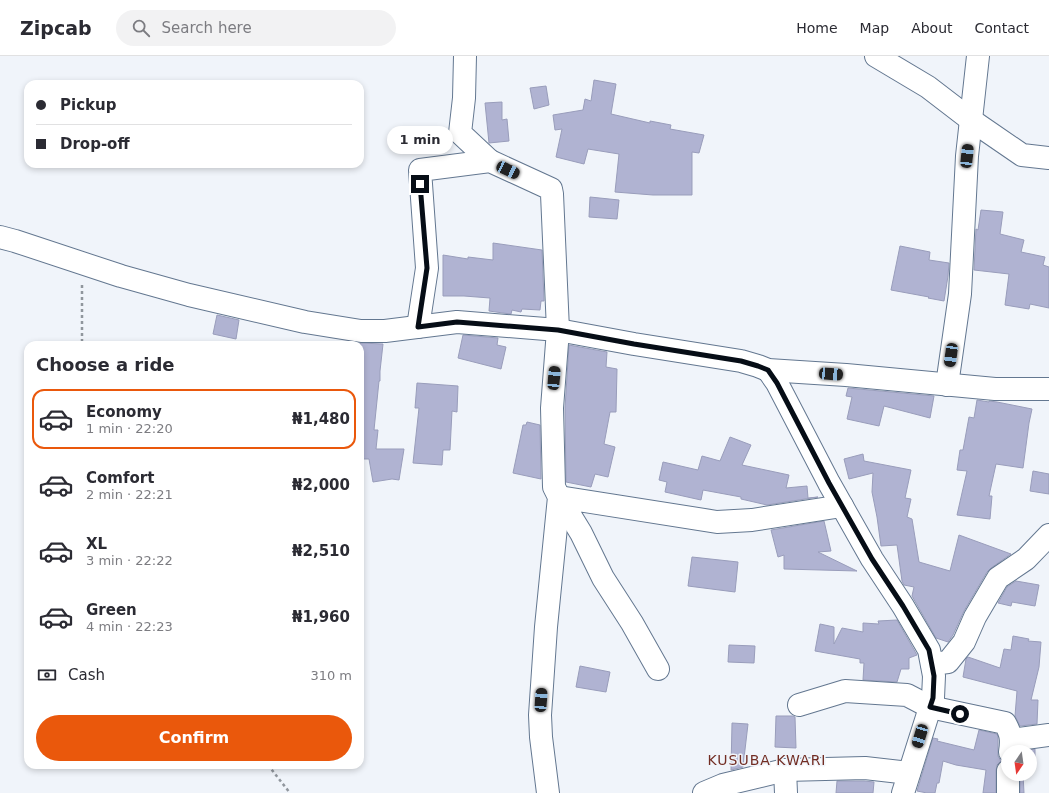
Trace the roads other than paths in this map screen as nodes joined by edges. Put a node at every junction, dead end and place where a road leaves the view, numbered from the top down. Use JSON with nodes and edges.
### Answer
{"nodes":[{"id":1,"x":465,"y":56,"type":"edge"},
{"id":2,"x":876,"y":56,"type":"edge"},
{"id":3,"x":978,"y":56,"type":"edge"},
{"id":4,"x":971,"y":120,"type":"junction"},
{"id":5,"x":1049,"y":158,"type":"edge"},
{"id":6,"x":490,"y":161,"type":"junction"},
{"id":7,"x":0,"y":236,"type":"edge"},
{"id":8,"x":418,"y":327,"type":"junction"},
{"id":9,"x":558,"y":330,"type":"junction"},
{"id":10,"x":768,"y":370,"type":"junction"},
{"id":11,"x":947,"y":385,"type":"junction"},
{"id":12,"x":1049,"y":389,"type":"edge"},
{"id":13,"x":559,"y":497,"type":"junction"},
{"id":14,"x":842,"y":506,"type":"junction"},
{"id":15,"x":1049,"y":535,"type":"edge"},
{"id":16,"x":932,"y":664,"type":"junction"},
{"id":17,"x":658,"y":668,"type":"dead end"},
{"id":18,"x":799,"y":705,"type":"dead end"},
{"id":19,"x":930,"y":707,"type":"junction"},
{"id":20,"x":1049,"y":735,"type":"edge"},
{"id":21,"x":1011,"y":745,"type":"edge"},
{"id":22,"x":1014,"y":745,"type":"edge"},
{"id":23,"x":785,"y":770,"type":"junction"},
{"id":24,"x":1008,"y":781,"type":"edge"},
{"id":25,"x":906,"y":783,"type":"edge"},
{"id":26,"x":548,"y":793,"type":"edge"},
{"id":27,"x":704,"y":793,"type":"edge"},
{"id":28,"x":786,"y":793,"type":"edge"},
{"id":29,"x":1008,"y":793,"type":"edge"}],
"edges":[{"from":1,"to":6,"type":"street"},
{"from":2,"to":4,"type":"street"},
{"from":3,"to":4,"type":"street"},
{"from":4,"to":5,"type":"street"},
{"from":4,"to":11,"type":"street"},
{"from":6,"to":8,"type":"street"},
{"from":6,"to":9,"type":"street"},
{"from":7,"to":8,"type":"street"},
{"from":8,"to":9,"type":"street"},
{"from":9,"to":10,"type":"street"},
{"from":9,"to":13,"type":"street"},
{"from":10,"to":11,"type":"street"},
{"from":10,"to":14,"type":"street"},
{"from":11,"to":12,"type":"street"},
{"from":13,"to":14,"type":"street"},
{"from":13,"to":17,"type":"street"},
{"from":13,"to":26,"type":"street"},
{"from":14,"to":16,"type":"street"},
{"from":15,"to":16,"type":"street"},
{"from":16,"to":19,"type":"street"},
{"from":18,"to":19,"type":"street"},
{"from":19,"to":21,"type":"street"},
{"from":19,"to":25,"type":"street"},
{"from":20,"to":22,"type":"street"},
{"from":23,"to":25,"type":"street"},
{"from":23,"to":27,"type":"street"},
{"from":23,"to":28,"type":"street"},
{"from":24,"to":29,"type":"street"}]}
